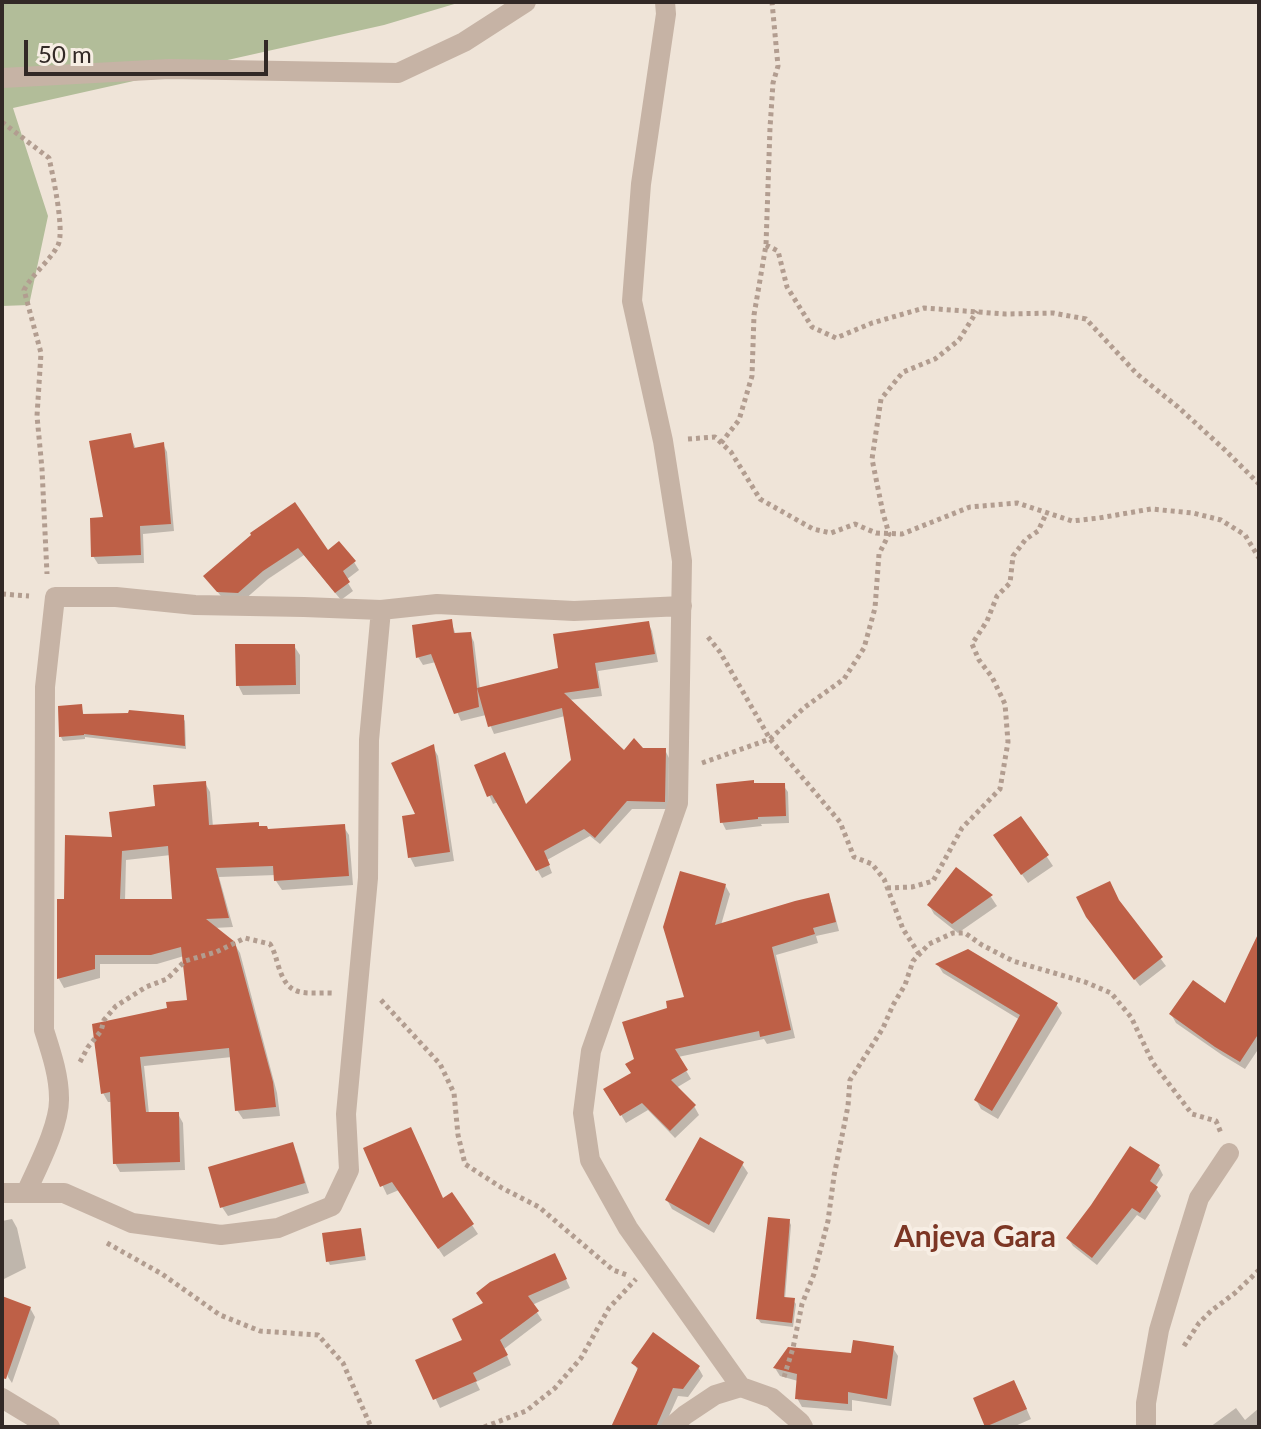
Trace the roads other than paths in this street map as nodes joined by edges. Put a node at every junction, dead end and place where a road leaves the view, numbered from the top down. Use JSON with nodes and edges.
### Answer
{"nodes":[{"id":1,"x":526,"y":2,"type":"edge"},
{"id":2,"x":665,"y":2,"type":"edge"},
{"id":3,"x":2,"y":78,"type":"edge"},
{"id":4,"x":682,"y":606,"type":"junction"},
{"id":5,"x":381,"y":610,"type":"junction"},
{"id":6,"x":1229,"y":1153,"type":"road end"},
{"id":7,"x":2,"y":1193,"type":"edge"},
{"id":8,"x":26,"y":1193,"type":"junction"},
{"id":9,"x":741,"y":1387,"type":"junction"},
{"id":10,"x":2,"y":1398,"type":"edge"},
{"id":11,"x":50,"y":1427,"type":"edge"},
{"id":12,"x":671,"y":1427,"type":"edge"},
{"id":13,"x":803,"y":1427,"type":"edge"},
{"id":14,"x":1146,"y":1427,"type":"edge"}],
"edges":[{"from":1,"to":3,"type":"street"},
{"from":2,"to":4,"type":"street"},
{"from":4,"to":5,"type":"street"},
{"from":4,"to":9,"type":"street"},
{"from":5,"to":8,"type":"street"},
{"from":5,"to":8,"type":"street"},
{"from":6,"to":14,"type":"street"},
{"from":7,"to":8,"type":"street"},
{"from":9,"to":12,"type":"street"},
{"from":9,"to":13,"type":"street"},
{"from":10,"to":11,"type":"street"}]}
